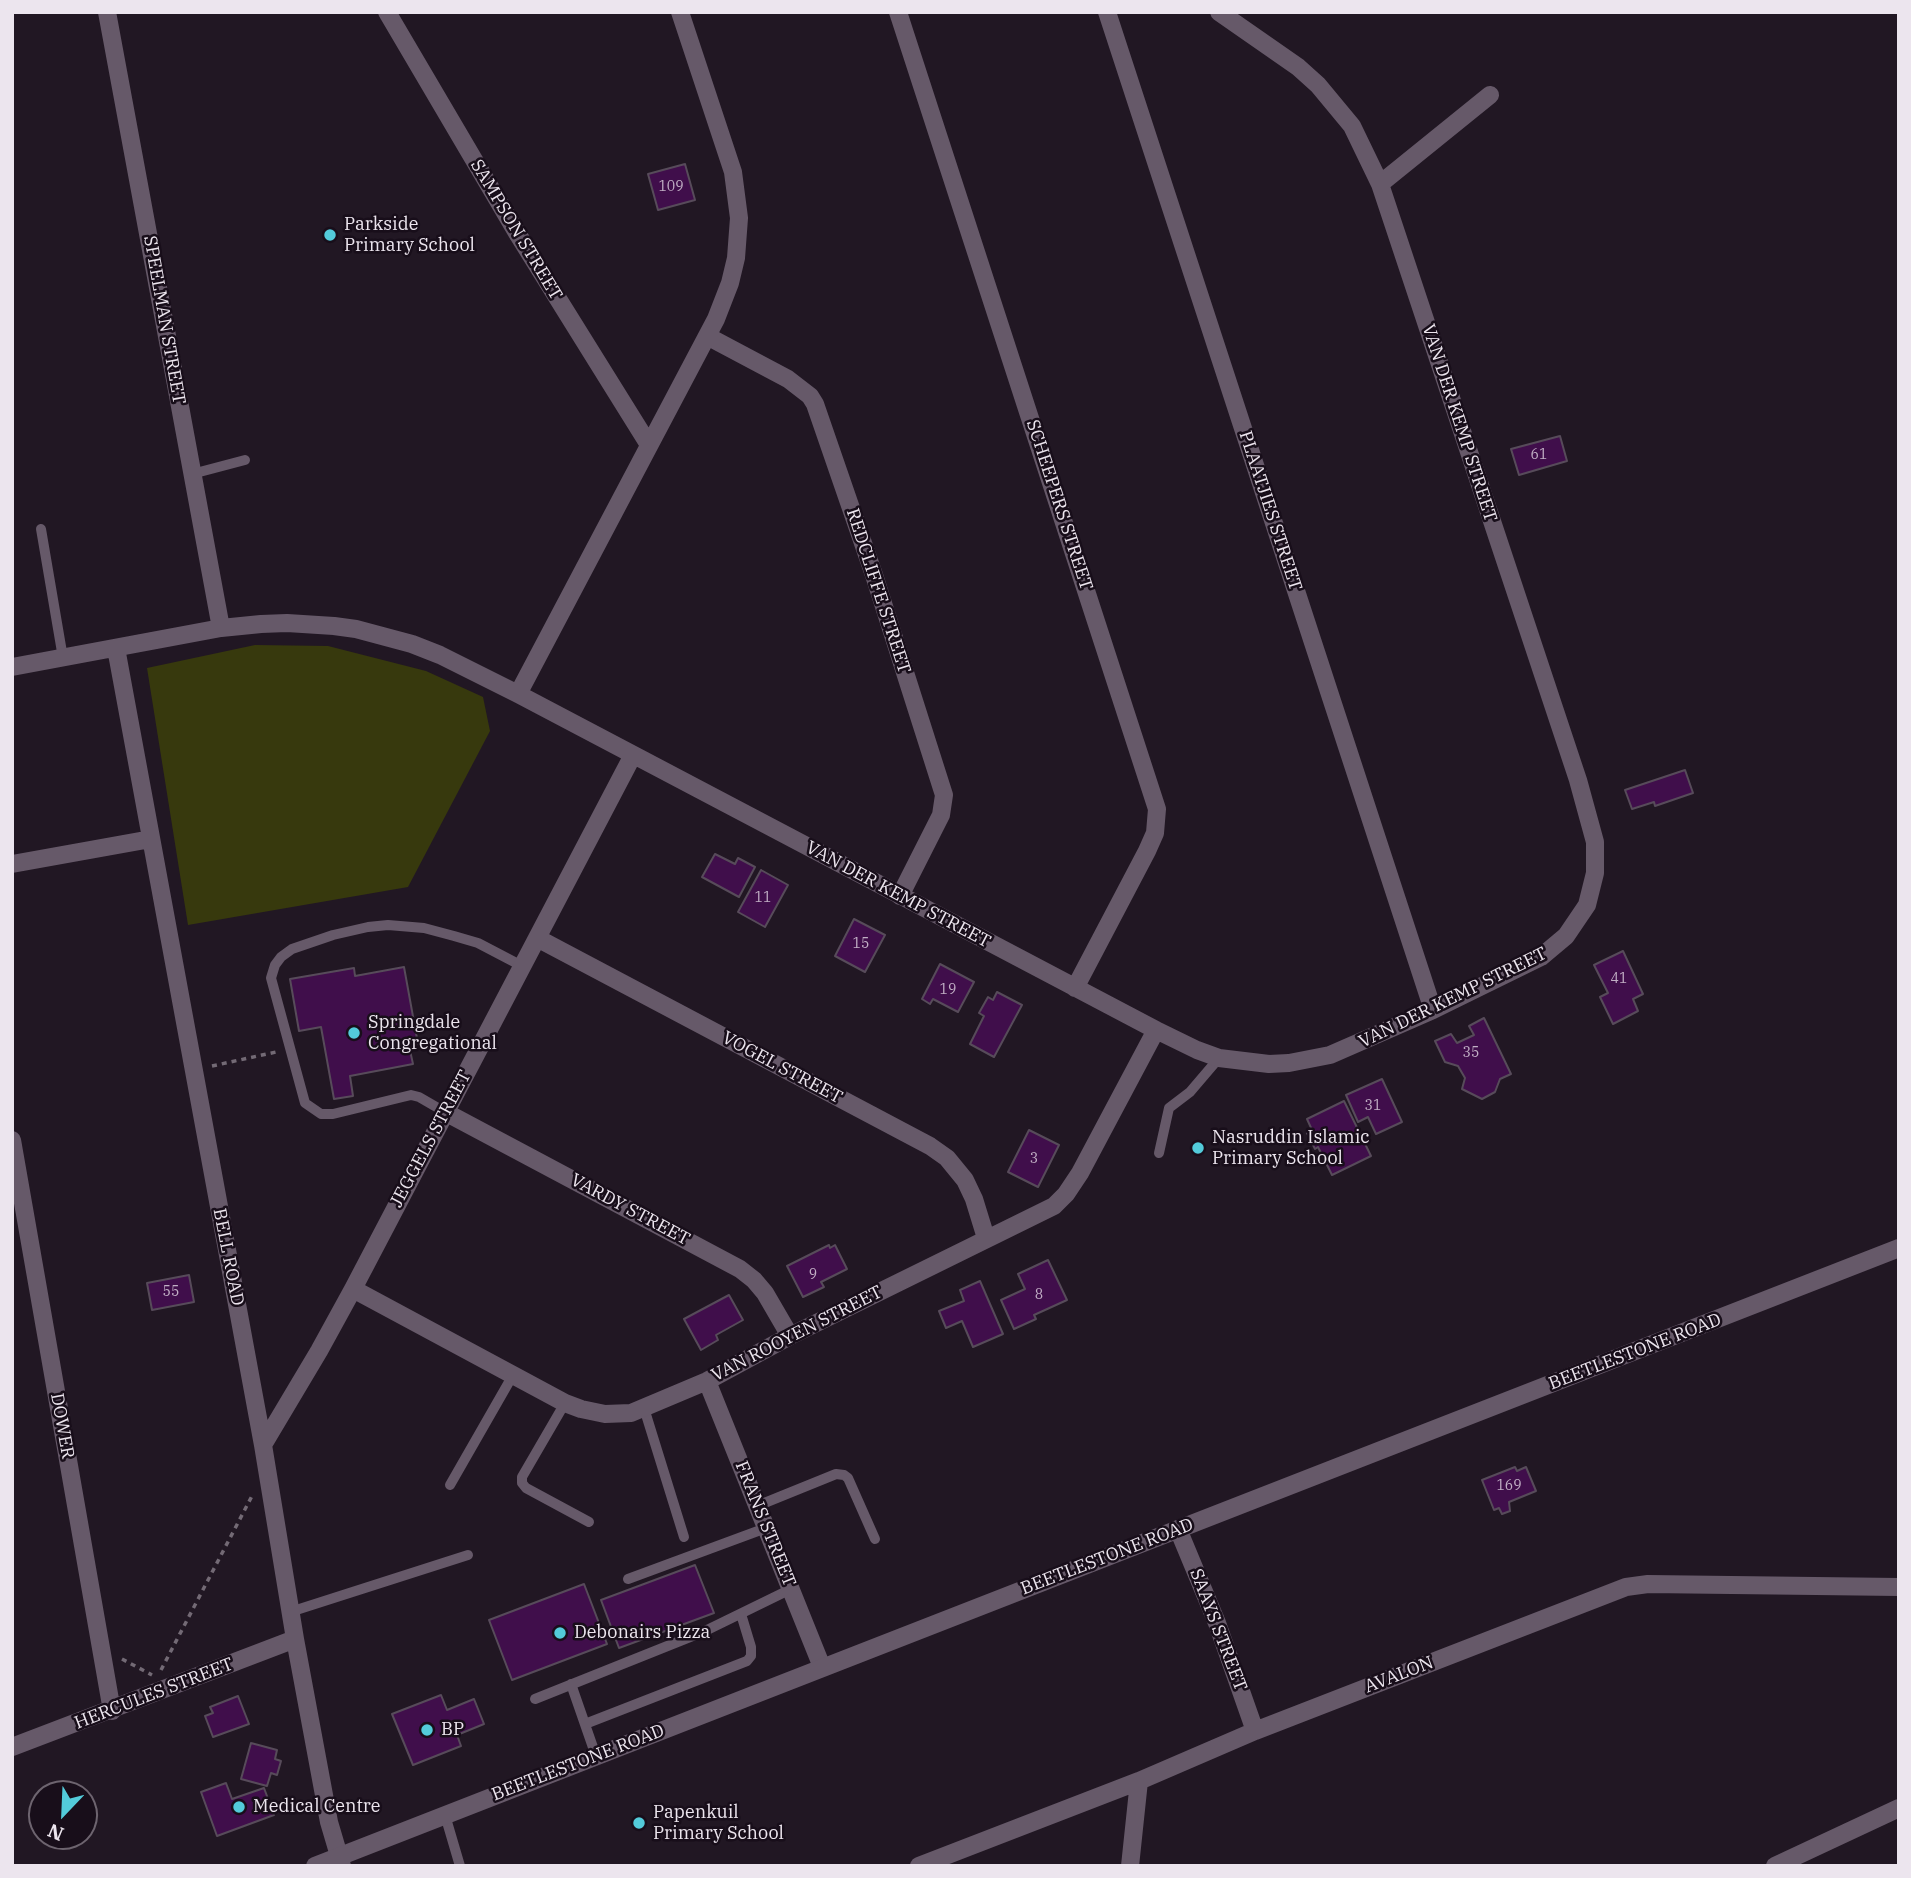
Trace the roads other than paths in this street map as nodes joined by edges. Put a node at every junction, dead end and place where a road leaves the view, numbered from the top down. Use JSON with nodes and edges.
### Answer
{"nodes":[{"id":1,"x":107,"y":12,"type":"edge"},
{"id":2,"x":387,"y":12,"type":"edge"},
{"id":3,"x":680,"y":12,"type":"edge"},
{"id":4,"x":898,"y":12,"type":"edge"},
{"id":5,"x":1107,"y":12,"type":"edge"},
{"id":6,"x":1219,"y":12,"type":"edge"},
{"id":7,"x":1490,"y":95,"type":"dead end"},
{"id":8,"x":1380,"y":184,"type":"junction"},
{"id":9,"x":707,"y":336,"type":"junction"},
{"id":10,"x":649,"y":445,"type":"junction"},
{"id":11,"x":245,"y":460,"type":"dead end"},
{"id":12,"x":192,"y":474,"type":"junction"},
{"id":13,"x":41,"y":529,"type":"dead end"},
{"id":14,"x":221,"y":628,"type":"junction"},
{"id":15,"x":116,"y":648,"type":"junction"},
{"id":16,"x":63,"y":658,"type":"junction"},
{"id":17,"x":12,"y":667,"type":"edge"},
{"id":18,"x":518,"y":694,"type":"junction"},
{"id":19,"x":633,"y":755,"type":"junction"},
{"id":20,"x":150,"y":839,"type":"junction"},
{"id":21,"x":12,"y":864,"type":"edge"},
{"id":22,"x":900,"y":896,"type":"junction"},
{"id":23,"x":537,"y":938,"type":"junction"},
{"id":24,"x":522,"y":966,"type":"junction"},
{"id":25,"x":1075,"y":988,"type":"junction"},
{"id":26,"x":1433,"y":1010,"type":"junction"},
{"id":27,"x":1156,"y":1030,"type":"junction"},
{"id":28,"x":1219,"y":1058,"type":"junction"},
{"id":29,"x":445,"y":1112,"type":"junction"},
{"id":30,"x":12,"y":1140,"type":"edge"},
{"id":31,"x":1159,"y":1153,"type":"dead end"},
{"id":32,"x":986,"y":1238,"type":"junction"},
{"id":33,"x":1899,"y":1248,"type":"edge"},
{"id":34,"x":354,"y":1289,"type":"junction"},
{"id":35,"x":790,"y":1335,"type":"junction"},
{"id":36,"x":513,"y":1375,"type":"junction"},
{"id":37,"x":707,"y":1381,"type":"junction"},
{"id":38,"x":565,"y":1403,"type":"junction"},
{"id":39,"x":644,"y":1408,"type":"junction"},
{"id":40,"x":263,"y":1445,"type":"junction"},
{"id":41,"x":450,"y":1485,"type":"dead end"},
{"id":42,"x":757,"y":1506,"type":"junction"},
{"id":43,"x":589,"y":1522,"type":"dead end"},
{"id":44,"x":766,"y":1528,"type":"junction"},
{"id":45,"x":1178,"y":1529,"type":"junction"},
{"id":46,"x":684,"y":1537,"type":"dead end"},
{"id":47,"x":875,"y":1539,"type":"dead end"},
{"id":48,"x":468,"y":1555,"type":"dead end"},
{"id":49,"x":628,"y":1579,"type":"dead end"},
{"id":50,"x":1899,"y":1587,"type":"edge"},
{"id":51,"x":791,"y":1589,"type":"junction"},
{"id":52,"x":290,"y":1612,"type":"junction"},
{"id":53,"x":741,"y":1614,"type":"junction"},
{"id":54,"x":295,"y":1639,"type":"junction"},
{"id":55,"x":822,"y":1667,"type":"junction"},
{"id":56,"x":571,"y":1684,"type":"junction"},
{"id":57,"x":535,"y":1699,"type":"dead end"},
{"id":58,"x":112,"y":1711,"type":"junction"},
{"id":59,"x":585,"y":1724,"type":"junction"},
{"id":60,"x":1255,"y":1731,"type":"junction"},
{"id":61,"x":12,"y":1747,"type":"edge"},
{"id":62,"x":596,"y":1756,"type":"junction"},
{"id":63,"x":1139,"y":1781,"type":"junction"},
{"id":64,"x":1899,"y":1808,"type":"edge"},
{"id":65,"x":445,"y":1815,"type":"junction"},
{"id":66,"x":951,"y":1860,"type":"edge"},
{"id":67,"x":340,"y":1861,"type":"edge"},
{"id":68,"x":315,"y":1866,"type":"edge"},
{"id":69,"x":460,"y":1866,"type":"edge"},
{"id":70,"x":919,"y":1866,"type":"edge"},
{"id":71,"x":1130,"y":1866,"type":"edge"},
{"id":72,"x":1775,"y":1866,"type":"edge"}],
"edges":[{"from":1,"to":12,"type":"street","name":"SPEELMAN STREET"},
{"from":2,"to":10,"type":"street","name":"SAMPSON STREET"},
{"from":3,"to":9,"type":"street"},
{"from":4,"to":25,"type":"street","name":"SCHEEPERS STREET"},
{"from":5,"to":26,"type":"street","name":"PLAATJIES STREET"},
{"from":6,"to":8,"type":"street","name":"VAN DER KEMP STREET"},
{"from":7,"to":8,"type":"street"},
{"from":8,"to":26,"type":"street","name":"VAN DER KEMP STREET"},
{"from":9,"to":10,"type":"street"},
{"from":9,"to":22,"type":"street","name":"REDCLIFFE STREET"},
{"from":10,"to":18,"type":"street"},
{"from":11,"to":12,"type":"lane"},
{"from":12,"to":14,"type":"street","name":"SPEELMAN STREET"},
{"from":13,"to":16,"type":"lane"},
{"from":14,"to":15,"type":"street","name":"VAN DER KEMP STREET"},
{"from":14,"to":18,"type":"street","name":"VAN DER KEMP STREET"},
{"from":15,"to":16,"type":"street","name":"VAN DER KEMP STREET"},
{"from":15,"to":20,"type":"street","name":"BELL ROAD"},
{"from":16,"to":17,"type":"street","name":"VAN DER KEMP STREET"},
{"from":18,"to":19,"type":"street","name":"VAN DER KEMP STREET"},
{"from":19,"to":22,"type":"street","name":"VAN DER KEMP STREET"},
{"from":19,"to":23,"type":"street","name":"JEGGELS STREET"},
{"from":20,"to":21,"type":"street"},
{"from":20,"to":40,"type":"street","name":"BELL ROAD"},
{"from":22,"to":25,"type":"street","name":"VAN DER KEMP STREET"},
{"from":23,"to":24,"type":"street","name":"JEGGELS STREET"},
{"from":23,"to":32,"type":"street","name":"VOGEL STREET"},
{"from":24,"to":29,"type":"street","name":"JEGGELS STREET"},
{"from":24,"to":29,"type":"lane"},
{"from":25,"to":27,"type":"street","name":"VAN DER KEMP STREET"},
{"from":26,"to":28,"type":"street","name":"VAN DER KEMP STREET"},
{"from":27,"to":28,"type":"street","name":"VAN DER KEMP STREET"},
{"from":27,"to":32,"type":"street","name":"VAN ROOYEN STREET"},
{"from":28,"to":31,"type":"lane"},
{"from":29,"to":34,"type":"street","name":"JEGGELS STREET"},
{"from":29,"to":35,"type":"street","name":"VARDY STREET"},
{"from":30,"to":58,"type":"street","name":"DOWER"},
{"from":32,"to":35,"type":"street","name":"VAN ROOYEN STREET"},
{"from":33,"to":45,"type":"street","name":"BEETLESTONE ROAD"},
{"from":34,"to":36,"type":"street","name":"VAN ROOYEN STREET"},
{"from":34,"to":40,"type":"street","name":"JEGGELS STREET"},
{"from":35,"to":37,"type":"street","name":"VAN ROOYEN STREET"},
{"from":36,"to":38,"type":"street","name":"VAN ROOYEN STREET"},
{"from":36,"to":41,"type":"lane"},
{"from":37,"to":39,"type":"street","name":"VAN ROOYEN STREET"},
{"from":37,"to":42,"type":"street","name":"FRANS STREET"},
{"from":38,"to":39,"type":"street","name":"VAN ROOYEN STREET"},
{"from":38,"to":43,"type":"lane"},
{"from":39,"to":46,"type":"lane"},
{"from":40,"to":52,"type":"street","name":"BELL ROAD"},
{"from":42,"to":44,"type":"street","name":"FRANS STREET"},
{"from":42,"to":47,"type":"lane"},
{"from":44,"to":49,"type":"lane"},
{"from":44,"to":51,"type":"street","name":"FRANS STREET"},
{"from":45,"to":55,"type":"street","name":"BEETLESTONE ROAD"},
{"from":45,"to":60,"type":"street","name":"SAAYS STREET"},
{"from":48,"to":52,"type":"lane"},
{"from":50,"to":60,"type":"street","name":"AVALON"},
{"from":51,"to":53,"type":"lane"},
{"from":51,"to":55,"type":"street","name":"FRANS STREET"},
{"from":52,"to":54,"type":"street","name":"BELL ROAD"},
{"from":53,"to":56,"type":"lane"},
{"from":53,"to":59,"type":"lane"},
{"from":54,"to":58,"type":"street","name":"HERCULES STREET"},
{"from":54,"to":67,"type":"street","name":"BELL ROAD"},
{"from":55,"to":62,"type":"street","name":"BEETLESTONE ROAD"},
{"from":56,"to":57,"type":"lane"},
{"from":56,"to":59,"type":"lane"},
{"from":58,"to":61,"type":"street","name":"HERCULES STREET"},
{"from":59,"to":62,"type":"lane"},
{"from":60,"to":63,"type":"street","name":"AVALON"},
{"from":62,"to":65,"type":"street","name":"BEETLESTONE ROAD"},
{"from":63,"to":66,"type":"street","name":"AVALON"},
{"from":63,"to":71,"type":"street"},
{"from":64,"to":72,"type":"street"},
{"from":65,"to":67,"type":"street","name":"BEETLESTONE ROAD"},
{"from":65,"to":69,"type":"lane"},
{"from":66,"to":70,"type":"street","name":"AVALON"},
{"from":67,"to":68,"type":"street","name":"BEETLESTONE ROAD"}]}
